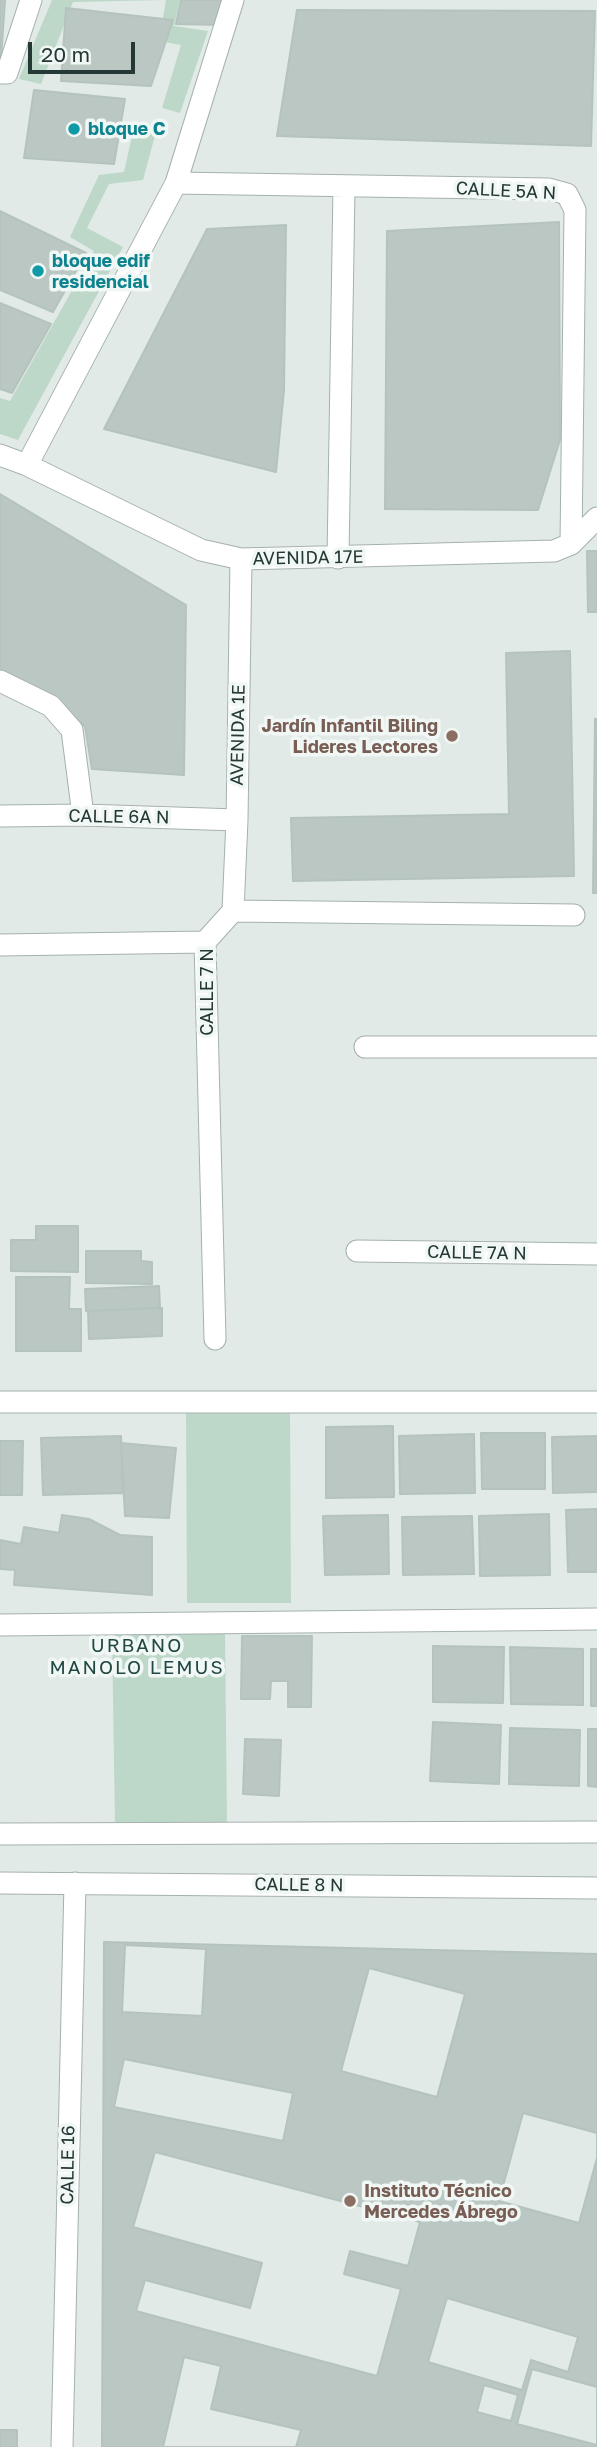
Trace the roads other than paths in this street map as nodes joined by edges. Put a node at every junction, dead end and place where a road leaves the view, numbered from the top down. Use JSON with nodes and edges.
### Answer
{"nodes":[{"id":1,"x":31,"y":0,"type":"edge"},
{"id":2,"x":233,"y":0,"type":"edge"},
{"id":3,"x":0,"y":74,"type":"edge"},
{"id":4,"x":176,"y":183,"type":"junction"},
{"id":5,"x":344,"y":187,"type":"junction"},
{"id":6,"x":0,"y":455,"type":"edge"},
{"id":7,"x":27,"y":465,"type":"junction"},
{"id":8,"x":597,"y":518,"type":"edge"},
{"id":9,"x":571,"y":544,"type":"junction"},
{"id":10,"x":338,"y":558,"type":"junction"},
{"id":11,"x":241,"y":559,"type":"junction"},
{"id":12,"x":0,"y":681,"type":"edge"},
{"id":13,"x":83,"y":815,"type":"junction"},
{"id":14,"x":0,"y":816,"type":"edge"},
{"id":15,"x":237,"y":820,"type":"junction"},
{"id":16,"x":233,"y":911,"type":"junction"},
{"id":17,"x":574,"y":915,"type":"dead end"},
{"id":18,"x":205,"y":942,"type":"junction"},
{"id":19,"x":0,"y":945,"type":"edge"},
{"id":20,"x":365,"y":1047,"type":"dead end"},
{"id":21,"x":597,"y":1047,"type":"edge"},
{"id":22,"x":357,"y":1251,"type":"dead end"},
{"id":23,"x":597,"y":1254,"type":"edge"},
{"id":24,"x":215,"y":1339,"type":"dead end"},
{"id":25,"x":0,"y":1402,"type":"edge"},
{"id":26,"x":597,"y":1402,"type":"edge"},
{"id":27,"x":597,"y":1619,"type":"edge"},
{"id":28,"x":0,"y":1625,"type":"edge"},
{"id":29,"x":597,"y":1832,"type":"edge"},
{"id":30,"x":0,"y":1834,"type":"edge"},
{"id":31,"x":75,"y":1882,"type":"junction"},
{"id":32,"x":0,"y":1883,"type":"edge"},
{"id":33,"x":597,"y":1888,"type":"edge"},
{"id":34,"x":62,"y":2447,"type":"edge"}],
"edges":[{"from":1,"to":3,"type":"street"},
{"from":2,"to":4,"type":"street"},
{"from":4,"to":5,"type":"street","name":"CALLE 5A N"},
{"from":4,"to":7,"type":"street"},
{"from":5,"to":9,"type":"street","name":"CALLE 5A N"},
{"from":5,"to":10,"type":"street"},
{"from":6,"to":7,"type":"street","name":"AVENIDA 17E"},
{"from":7,"to":11,"type":"street","name":"AVENIDA 17E"},
{"from":8,"to":9,"type":"street"},
{"from":9,"to":10,"type":"street","name":"AVENIDA 17E"},
{"from":10,"to":11,"type":"street","name":"AVENIDA 17E"},
{"from":11,"to":15,"type":"street","name":"AVENIDA 1E"},
{"from":12,"to":13,"type":"street"},
{"from":13,"to":14,"type":"street","name":"CALLE 6A N"},
{"from":13,"to":15,"type":"street","name":"CALLE 6A N"},
{"from":15,"to":16,"type":"street","name":"AVENIDA 1E"},
{"from":16,"to":17,"type":"street"},
{"from":16,"to":18,"type":"street","name":"CALLE 7 N"},
{"from":18,"to":19,"type":"street"},
{"from":18,"to":24,"type":"street","name":"CALLE 7 N"},
{"from":20,"to":21,"type":"street"},
{"from":22,"to":23,"type":"street","name":"CALLE 7A N"},
{"from":25,"to":26,"type":"street"},
{"from":27,"to":28,"type":"street"},
{"from":29,"to":30,"type":"street"},
{"from":31,"to":32,"type":"street","name":"CALLE 8 N"},
{"from":31,"to":33,"type":"street","name":"CALLE 8 N"},
{"from":31,"to":34,"type":"street","name":"CALLE 16"}]}
